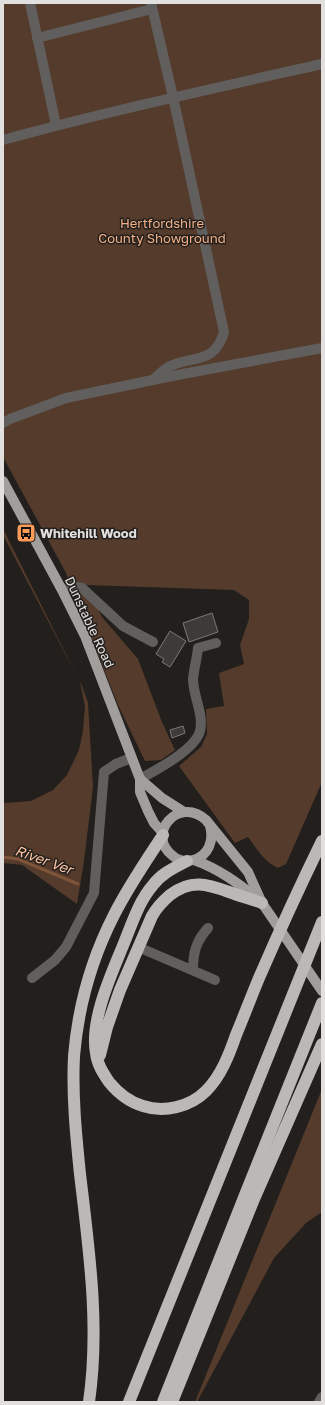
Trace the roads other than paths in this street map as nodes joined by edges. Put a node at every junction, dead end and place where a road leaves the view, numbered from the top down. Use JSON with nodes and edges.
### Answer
{"nodes":[{"id":1,"x":30,"y":3,"type":"edge"},
{"id":2,"x":152,"y":6,"type":"edge"},
{"id":3,"x":37,"y":38,"type":"junction"},
{"id":4,"x":322,"y":64,"type":"edge"},
{"id":5,"x":173,"y":97,"type":"junction"},
{"id":6,"x":56,"y":125,"type":"junction"},
{"id":7,"x":3,"y":140,"type":"edge"},
{"id":8,"x":322,"y":348,"type":"edge"},
{"id":9,"x":153,"y":380,"type":"junction"},
{"id":10,"x":3,"y":424,"type":"edge"},
{"id":11,"x":3,"y":481,"type":"edge"},
{"id":12,"x":62,"y":590,"type":"junction"},
{"id":13,"x":153,"y":642,"type":"dead end"},
{"id":14,"x":216,"y":643,"type":"dead end"},
{"id":15,"x":131,"y":758,"type":"junction"},
{"id":16,"x":140,"y":779,"type":"junction"},
{"id":17,"x":184,"y":812,"type":"junction"},
{"id":18,"x":210,"y":826,"type":"junction"},
{"id":19,"x":163,"y":834,"type":"junction"},
{"id":20,"x":322,"y":841,"type":"edge"},
{"id":21,"x":191,"y":861,"type":"junction"},
{"id":22,"x":262,"y":903,"type":"junction"},
{"id":23,"x":321,"y":923,"type":"edge"},
{"id":24,"x":208,"y":928,"type":"dead end"},
{"id":25,"x":138,"y":947,"type":"junction"},
{"id":26,"x":193,"y":970,"type":"junction"},
{"id":27,"x":32,"y":978,"type":"dead end"},
{"id":28,"x":215,"y":980,"type":"dead end"},
{"id":29,"x":322,"y":992,"type":"edge"},
{"id":30,"x":322,"y":1003,"type":"edge"},
{"id":31,"x":322,"y":1044,"type":"edge"},
{"id":32,"x":99,"y":1065,"type":"junction"},
{"id":33,"x":322,"y":1397,"type":"edge"},
{"id":34,"x":89,"y":1402,"type":"edge"},
{"id":35,"x":129,"y":1402,"type":"edge"},
{"id":36,"x":163,"y":1402,"type":"edge"},
{"id":37,"x":172,"y":1402,"type":"edge"},
{"id":38,"x":319,"y":1402,"type":"edge"}],
"edges":[{"from":1,"to":3,"type":"street"},
{"from":2,"to":3,"type":"street"},
{"from":2,"to":5,"type":"street"},
{"from":3,"to":6,"type":"street"},
{"from":4,"to":5,"type":"street"},
{"from":5,"to":6,"type":"street"},
{"from":5,"to":9,"type":"street"},
{"from":6,"to":7,"type":"street"},
{"from":8,"to":9,"type":"street"},
{"from":9,"to":10,"type":"street"},
{"from":11,"to":12,"type":"main road","name":"Dunstable Road"},
{"from":12,"to":13,"type":"street"},
{"from":12,"to":15,"type":"main road","name":"Dunstable Road"},
{"from":14,"to":16,"type":"street"},
{"from":15,"to":16,"type":"main road","name":"Dunstable Road"},
{"from":15,"to":27,"type":"street"},
{"from":16,"to":17,"type":"main road","name":"Dunstable Road"},
{"from":16,"to":19,"type":"main road","name":"Dunstable Road"},
{"from":17,"to":18,"type":"main road"},
{"from":17,"to":19,"type":"main road"},
{"from":18,"to":21,"type":"main road"},
{"from":18,"to":22,"type":"main road"},
{"from":19,"to":21,"type":"main road"},
{"from":19,"to":34,"type":"highway"},
{"from":20,"to":32,"type":"highway"},
{"from":21,"to":22,"type":"main road"},
{"from":21,"to":32,"type":"highway"},
{"from":22,"to":25,"type":"highway"},
{"from":22,"to":29,"type":"main road"},
{"from":23,"to":35,"type":"highway"},
{"from":24,"to":26,"type":"street"},
{"from":25,"to":26,"type":"street"},
{"from":25,"to":32,"type":"highway"},
{"from":26,"to":28,"type":"street"},
{"from":30,"to":36,"type":"highway"},
{"from":31,"to":37,"type":"highway"},
{"from":33,"to":38,"type":"street"}]}
